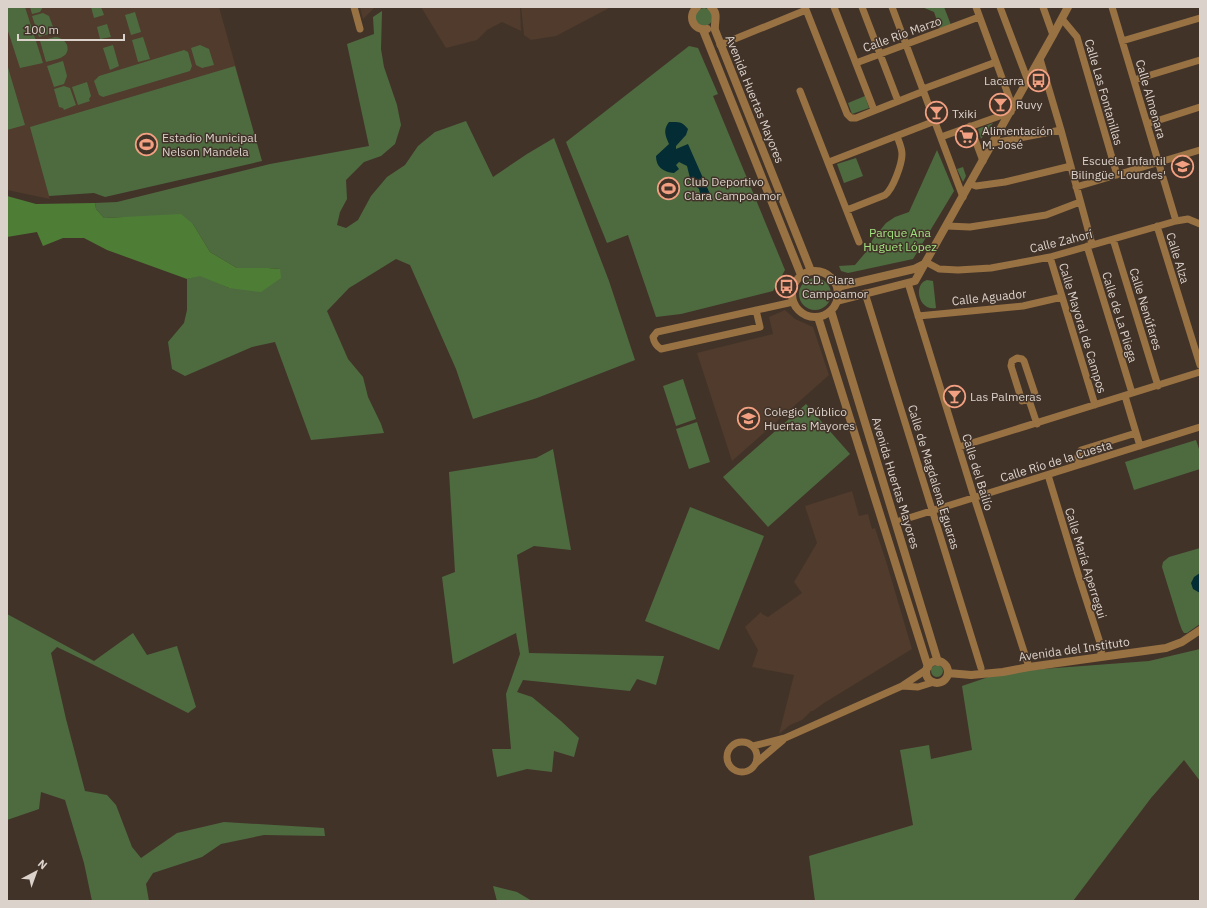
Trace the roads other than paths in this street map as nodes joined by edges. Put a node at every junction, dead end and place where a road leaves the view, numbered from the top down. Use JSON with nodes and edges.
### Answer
{"nodes":[{"id":1,"x":354,"y":7,"type":"edge"},
{"id":2,"x":696,"y":7,"type":"edge"},
{"id":3,"x":834,"y":7,"type":"edge"},
{"id":4,"x":862,"y":7,"type":"edge"},
{"id":5,"x":892,"y":7,"type":"edge"},
{"id":6,"x":976,"y":7,"type":"edge"},
{"id":7,"x":1000,"y":7,"type":"edge"},
{"id":8,"x":1043,"y":7,"type":"edge"},
{"id":9,"x":1068,"y":7,"type":"edge"},
{"id":10,"x":1112,"y":7,"type":"edge"},
{"id":11,"x":714,"y":8,"type":"edge"},
{"id":12,"x":805,"y":8,"type":"edge"},
{"id":13,"x":979,"y":17,"type":"junction"},
{"id":14,"x":1200,"y":18,"type":"edge"},
{"id":15,"x":1062,"y":19,"type":"junction"},
{"id":16,"x":714,"y":24,"type":"junction"},
{"id":17,"x":360,"y":29,"type":"dead end"},
{"id":18,"x":703,"y":30,"type":"junction"},
{"id":19,"x":1054,"y":35,"type":"junction"},
{"id":20,"x":1122,"y":41,"type":"junction"},
{"id":21,"x":720,"y":44,"type":"junction"},
{"id":22,"x":906,"y":44,"type":"junction"},
{"id":23,"x":880,"y":54,"type":"junction"},
{"id":24,"x":1040,"y":60,"type":"junction"},
{"id":25,"x":1200,"y":60,"type":"edge"},
{"id":26,"x":996,"y":62,"type":"junction"},
{"id":27,"x":856,"y":63,"type":"junction"},
{"id":28,"x":1134,"y":80,"type":"junction"},
{"id":29,"x":1028,"y":81,"type":"junction"},
{"id":30,"x":923,"y":90,"type":"junction"},
{"id":31,"x":800,"y":91,"type":"dead end"},
{"id":32,"x":898,"y":101,"type":"junction"},
{"id":33,"x":1200,"y":107,"type":"edge"},
{"id":34,"x":874,"y":110,"type":"junction"},
{"id":35,"x":1012,"y":110,"type":"junction"},
{"id":36,"x":935,"y":121,"type":"junction"},
{"id":37,"x":1146,"y":124,"type":"junction"},
{"id":38,"x":970,"y":126,"type":"junction"},
{"id":39,"x":1061,"y":130,"type":"junction"},
{"id":40,"x":897,"y":136,"type":"junction"},
{"id":41,"x":940,"y":137,"type":"junction"},
{"id":42,"x":993,"y":144,"type":"junction"},
{"id":43,"x":1200,"y":150,"type":"edge"},
{"id":44,"x":983,"y":161,"type":"junction"},
{"id":45,"x":828,"y":162,"type":"junction"},
{"id":46,"x":1157,"y":163,"type":"junction"},
{"id":47,"x":1071,"y":166,"type":"junction"},
{"id":48,"x":1117,"y":175,"type":"junction"},
{"id":49,"x":970,"y":184,"type":"junction"},
{"id":50,"x":1076,"y":187,"type":"junction"},
{"id":51,"x":963,"y":198,"type":"junction"},
{"id":52,"x":1080,"y":202,"type":"junction"},
{"id":53,"x":847,"y":210,"type":"junction"},
{"id":54,"x":1176,"y":221,"type":"junction"},
{"id":55,"x":1200,"y":224,"type":"edge"},
{"id":56,"x":947,"y":226,"type":"junction"},
{"id":57,"x":1157,"y":226,"type":"junction"},
{"id":58,"x":1113,"y":239,"type":"junction"},
{"id":59,"x":859,"y":242,"type":"dead end"},
{"id":60,"x":1090,"y":245,"type":"junction"},
{"id":61,"x":1050,"y":257,"type":"junction"},
{"id":62,"x":926,"y":262,"type":"junction"},
{"id":63,"x":811,"y":271,"type":"junction"},
{"id":64,"x":801,"y":275,"type":"junction"},
{"id":65,"x":908,"y":283,"type":"junction"},
{"id":66,"x":837,"y":287,"type":"junction"},
{"id":67,"x":865,"y":293,"type":"junction"},
{"id":68,"x":1062,"y":297,"type":"junction"},
{"id":69,"x":837,"y":301,"type":"junction"},
{"id":70,"x":793,"y":302,"type":"junction"},
{"id":71,"x":756,"y":310,"type":"junction"},
{"id":72,"x":831,"y":311,"type":"junction"},
{"id":73,"x":918,"y":316,"type":"junction"},
{"id":74,"x":818,"y":317,"type":"junction"},
{"id":75,"x":1200,"y":365,"type":"edge"},
{"id":76,"x":1200,"y":372,"type":"edge"},
{"id":77,"x":1158,"y":386,"type":"junction"},
{"id":78,"x":1128,"y":394,"type":"junction"},
{"id":79,"x":1029,"y":400,"type":"junction"},
{"id":80,"x":1095,"y":405,"type":"junction"},
{"id":81,"x":1037,"y":424,"type":"junction"},
{"id":82,"x":1200,"y":427,"type":"edge"},
{"id":83,"x":1136,"y":433,"type":"junction"},
{"id":84,"x":1140,"y":446,"type":"junction"},
{"id":85,"x":959,"y":447,"type":"junction"},
{"id":86,"x":1078,"y":465,"type":"junction"},
{"id":87,"x":1048,"y":475,"type":"junction"},
{"id":88,"x":974,"y":497,"type":"junction"},
{"id":89,"x":933,"y":511,"type":"junction"},
{"id":90,"x":896,"y":522,"type":"junction"},
{"id":91,"x":1200,"y":630,"type":"edge"},
{"id":92,"x":1100,"y":657,"type":"junction"},
{"id":93,"x":938,"y":662,"type":"junction"},
{"id":94,"x":1029,"y":667,"type":"junction"},
{"id":95,"x":927,"y":668,"type":"junction"},
{"id":96,"x":981,"y":668,"type":"dead end"},
{"id":97,"x":948,"y":673,"type":"junction"},
{"id":98,"x":934,"y":682,"type":"junction"},
{"id":99,"x":902,"y":686,"type":"junction"},
{"id":100,"x":785,"y":738,"type":"junction"},
{"id":101,"x":754,"y":746,"type":"junction"},
{"id":102,"x":756,"y":764,"type":"junction"}],
"edges":[{"from":1,"to":17,"type":"street"},
{"from":2,"to":18,"type":"street","name":"Avenida Huertas Mayores"},
{"from":3,"to":27,"type":"street"},
{"from":4,"to":23,"type":"street"},
{"from":5,"to":22,"type":"street"},
{"from":6,"to":13,"type":"street"},
{"from":7,"to":29,"type":"street"},
{"from":8,"to":19,"type":"street"},
{"from":9,"to":15,"type":"street"},
{"from":10,"to":20,"type":"street","name":"Calle Almenara"},
{"from":11,"to":16,"type":"street","name":"Avenida Huertas Mayores"},
{"from":12,"to":21,"type":"street"},
{"from":12,"to":34,"type":"street"},
{"from":13,"to":22,"type":"street","name":"Calle Río Marzo"},
{"from":13,"to":26,"type":"street"},
{"from":14,"to":20,"type":"street"},
{"from":15,"to":19,"type":"street"},
{"from":15,"to":48,"type":"street","name":"Calle Las Fontanillas"},
{"from":16,"to":18,"type":"street","name":"Avenida Huertas Mayores"},
{"from":16,"to":21,"type":"street","name":"Avenida Huertas Mayores"},
{"from":18,"to":64,"type":"street","name":"Avenida Huertas Mayores"},
{"from":19,"to":24,"type":"street"},
{"from":20,"to":28,"type":"street","name":"Calle Almenara"},
{"from":21,"to":63,"type":"street","name":"Avenida Huertas Mayores"},
{"from":22,"to":23,"type":"street","name":"Calle Río Marzo"},
{"from":22,"to":30,"type":"street"},
{"from":23,"to":27,"type":"street","name":"Calle Río Marzo"},
{"from":23,"to":32,"type":"street"},
{"from":24,"to":29,"type":"street"},
{"from":24,"to":39,"type":"street","name":"Calle de La Pliega"},
{"from":25,"to":28,"type":"street"},
{"from":26,"to":30,"type":"street"},
{"from":26,"to":35,"type":"street"},
{"from":27,"to":34,"type":"street"},
{"from":28,"to":37,"type":"street","name":"Calle Almenara"},
{"from":29,"to":35,"type":"street"},
{"from":30,"to":32,"type":"street"},
{"from":30,"to":36,"type":"street"},
{"from":31,"to":45,"type":"street"},
{"from":32,"to":34,"type":"street"},
{"from":33,"to":37,"type":"street"},
{"from":35,"to":38,"type":"street"},
{"from":35,"to":42,"type":"street"},
{"from":36,"to":40,"type":"street"},
{"from":36,"to":41,"type":"street"},
{"from":37,"to":46,"type":"street","name":"Calle Almenara"},
{"from":38,"to":41,"type":"street"},
{"from":38,"to":44,"type":"street"},
{"from":39,"to":42,"type":"street"},
{"from":39,"to":47,"type":"street","name":"Calle de La Pliega"},
{"from":40,"to":45,"type":"street"},
{"from":40,"to":53,"type":"street"},
{"from":41,"to":51,"type":"street"},
{"from":42,"to":44,"type":"street"},
{"from":43,"to":46,"type":"street"},
{"from":44,"to":49,"type":"street"},
{"from":45,"to":53,"type":"street"},
{"from":46,"to":48,"type":"street"},
{"from":46,"to":54,"type":"street","name":"Calle Almenara"},
{"from":47,"to":49,"type":"street"},
{"from":47,"to":50,"type":"street","name":"Calle de La Pliega"},
{"from":48,"to":50,"type":"street"},
{"from":49,"to":51,"type":"street"},
{"from":50,"to":52,"type":"street","name":"Calle de La Pliega"},
{"from":51,"to":56,"type":"street"},
{"from":52,"to":56,"type":"street"},
{"from":52,"to":60,"type":"street","name":"Calle de La Pliega"},
{"from":53,"to":59,"type":"street"},
{"from":54,"to":55,"type":"street","name":"Calle Zahorí"},
{"from":54,"to":57,"type":"street","name":"Calle Zahorí"},
{"from":56,"to":62,"type":"street"},
{"from":57,"to":58,"type":"street","name":"Calle Zahorí"},
{"from":57,"to":75,"type":"street","name":"Calle Alza"},
{"from":58,"to":60,"type":"street","name":"Calle Zahorí"},
{"from":58,"to":77,"type":"street","name":"Calle Nenúfares"},
{"from":60,"to":61,"type":"street","name":"Calle Zahorí"},
{"from":60,"to":78,"type":"street","name":"Calle de La Pliega"},
{"from":61,"to":62,"type":"street","name":"Calle Zahorí"},
{"from":61,"to":68,"type":"street","name":"Calle Mayoral de Campos"},
{"from":62,"to":65,"type":"street"},
{"from":62,"to":66,"type":"street"},
{"from":63,"to":64,"type":"street"},
{"from":63,"to":66,"type":"street"},
{"from":64,"to":70,"type":"street"},
{"from":65,"to":67,"type":"street"},
{"from":65,"to":73,"type":"street","name":"Calle del Bailío"},
{"from":66,"to":69,"type":"street"},
{"from":67,"to":69,"type":"street"},
{"from":67,"to":89,"type":"street","name":"Calle de Magdalena Eguaras"},
{"from":68,"to":73,"type":"street","name":"Calle Aguador"},
{"from":68,"to":80,"type":"street","name":"Calle Mayoral de Campos"},
{"from":69,"to":72,"type":"street"},
{"from":70,"to":71,"type":"street"},
{"from":70,"to":74,"type":"street"},
{"from":71,"to":71,"type":"street"},
{"from":72,"to":74,"type":"street"},
{"from":72,"to":90,"type":"street","name":"Avenida Huertas Mayores"},
{"from":73,"to":85,"type":"street","name":"Calle del Bailío"},
{"from":74,"to":95,"type":"street","name":"Avenida Huertas Mayores"},
{"from":76,"to":77,"type":"street"},
{"from":77,"to":78,"type":"street"},
{"from":78,"to":80,"type":"street"},
{"from":78,"to":83,"type":"street","name":"Calle de La Pliega"},
{"from":79,"to":79,"type":"street"},
{"from":79,"to":81,"type":"street"},
{"from":80,"to":81,"type":"street"},
{"from":81,"to":85,"type":"street"},
{"from":82,"to":84,"type":"street","name":"Calle Río de la Cuesta"},
{"from":83,"to":84,"type":"street","name":"Calle de La Pliega"},
{"from":83,"to":86,"type":"street"},
{"from":84,"to":86,"type":"street","name":"Calle Río de la Cuesta"},
{"from":85,"to":88,"type":"street","name":"Calle del Bailío"},
{"from":86,"to":87,"type":"street","name":"Calle Río de la Cuesta"},
{"from":87,"to":88,"type":"street","name":"Calle Río de la Cuesta"},
{"from":87,"to":92,"type":"street","name":"Calle María Aperregui"},
{"from":88,"to":89,"type":"street","name":"Calle Río de la Cuesta"},
{"from":88,"to":94,"type":"street","name":"Calle del Bailío"},
{"from":89,"to":90,"type":"street","name":"Calle Río de la Cuesta"},
{"from":89,"to":96,"type":"street","name":"Calle de Magdalena Eguaras"},
{"from":90,"to":93,"type":"street","name":"Avenida Huertas Mayores"},
{"from":91,"to":92,"type":"street","name":"Avenida del Instituto"},
{"from":92,"to":94,"type":"street","name":"Avenida del Instituto"},
{"from":93,"to":95,"type":"street"},
{"from":93,"to":97,"type":"street"},
{"from":94,"to":97,"type":"street","name":"Avenida del Instituto"},
{"from":95,"to":98,"type":"street"},
{"from":95,"to":99,"type":"street"},
{"from":97,"to":98,"type":"street"},
{"from":98,"to":99,"type":"street"},
{"from":99,"to":100,"type":"street"},
{"from":100,"to":101,"type":"street"},
{"from":100,"to":102,"type":"street"},
{"from":101,"to":102,"type":"street"},
{"from":101,"to":102,"type":"street"}]}
